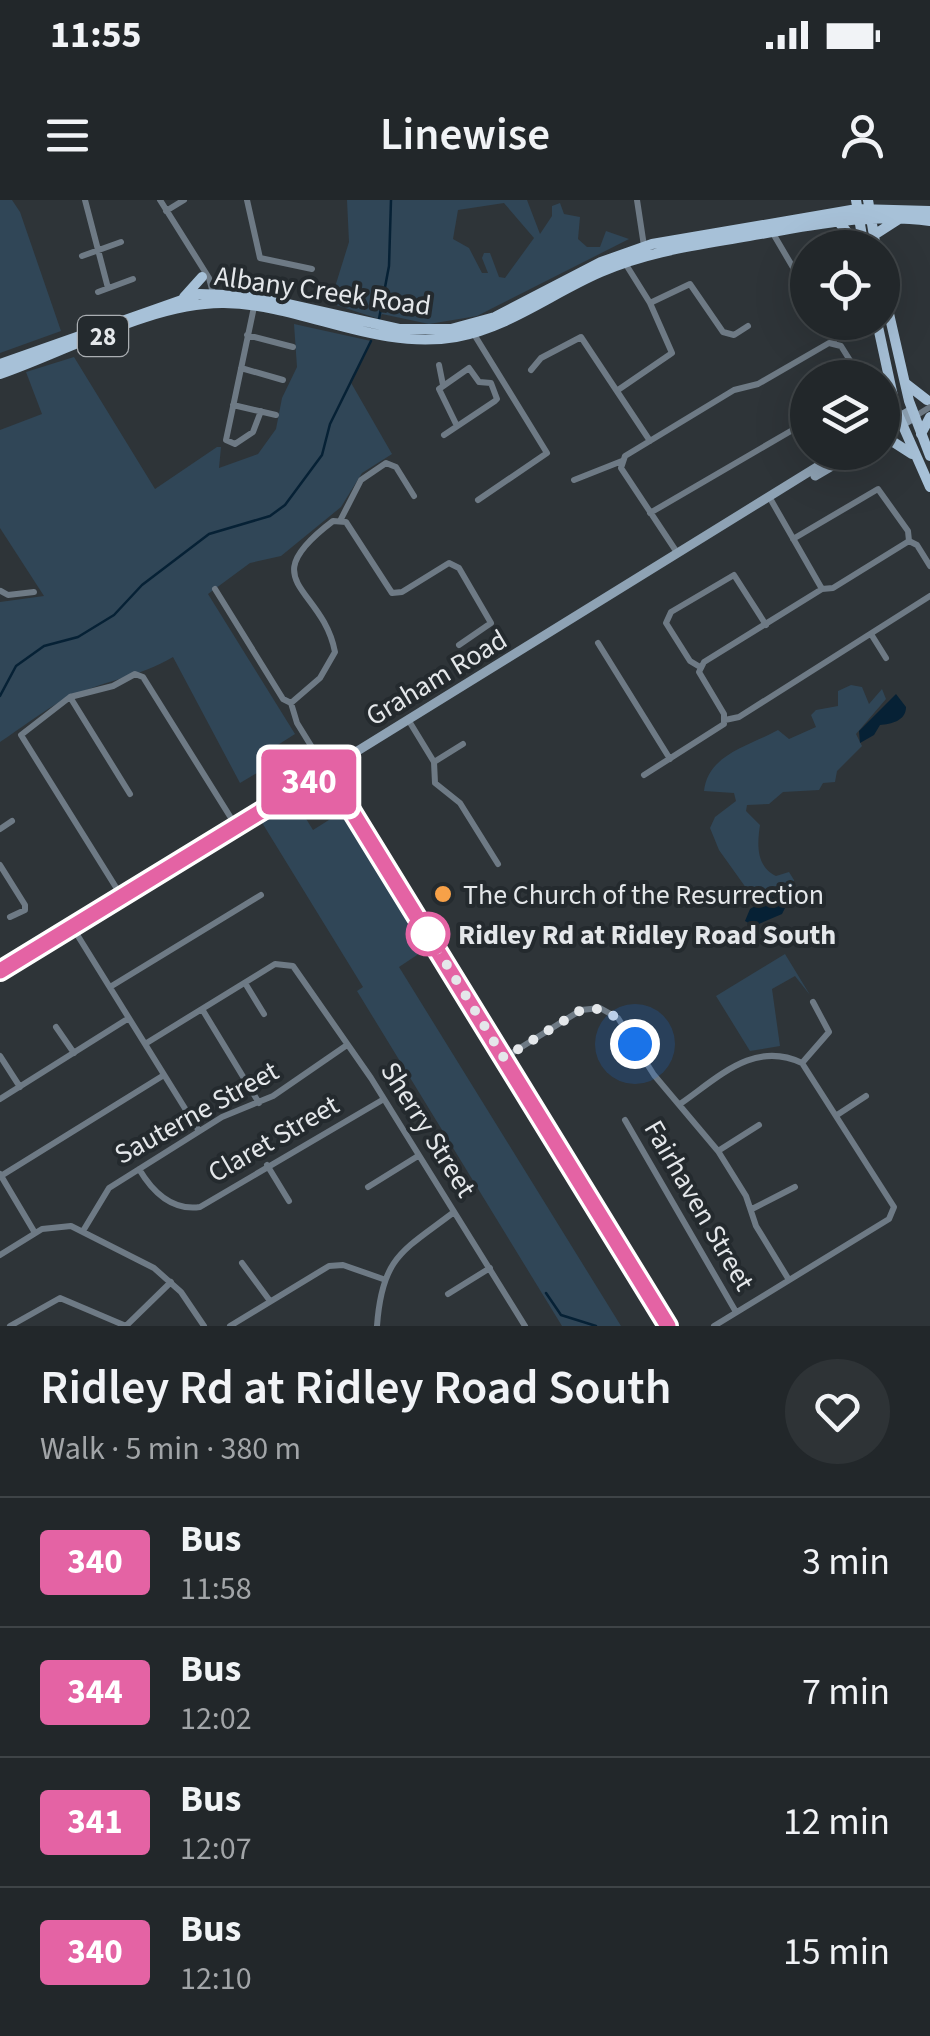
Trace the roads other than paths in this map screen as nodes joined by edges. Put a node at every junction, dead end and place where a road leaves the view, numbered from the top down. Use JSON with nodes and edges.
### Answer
{"nodes":[{"id":1,"x":85,"y":200,"type":"edge"},
{"id":2,"x":160,"y":200,"type":"edge"},
{"id":3,"x":184,"y":200,"type":"edge"},
{"id":4,"x":247,"y":200,"type":"edge"},
{"id":5,"x":637,"y":200,"type":"edge"},
{"id":6,"x":843,"y":200,"type":"edge"},
{"id":7,"x":887,"y":203,"type":"edge"},
{"id":8,"x":863,"y":208,"type":"edge"},
{"id":9,"x":166,"y":211,"type":"junction"},
{"id":10,"x":930,"y":211,"type":"edge"},
{"id":11,"x":834,"y":216,"type":"junction"},
{"id":12,"x":902,"y":217,"type":"junction"},
{"id":13,"x":930,"y":220,"type":"edge"},
{"id":14,"x":770,"y":228,"type":"junction"},
{"id":15,"x":846,"y":230,"type":"edge"},
{"id":16,"x":888,"y":230,"type":"edge"},
{"id":17,"x":120,"y":242,"type":"dead end"},
{"id":18,"x":644,"y":246,"type":"junction"},
{"id":19,"x":96,"y":250,"type":"junction"},
{"id":20,"x":82,"y":256,"type":"dead end"},
{"id":21,"x":624,"y":262,"type":"junction"},
{"id":22,"x":790,"y":263,"type":"edge"},
{"id":23,"x":198,"y":264,"type":"junction"},
{"id":24,"x":312,"y":268,"type":"dead end"},
{"id":25,"x":202,"y":277,"type":"junction"},
{"id":26,"x":133,"y":278,"type":"dead end"},
{"id":27,"x":108,"y":288,"type":"junction"},
{"id":28,"x":98,"y":292,"type":"dead end"},
{"id":29,"x":184,"y":298,"type":"junction"},
{"id":30,"x":211,"y":299,"type":"junction"},
{"id":31,"x":650,"y":303,"type":"junction"},
{"id":32,"x":254,"y":306,"type":"junction"},
{"id":33,"x":748,"y":326,"type":"dead end"},
{"id":34,"x":472,"y":329,"type":"junction"},
{"id":35,"x":247,"y":335,"type":"junction"},
{"id":36,"x":895,"y":340,"type":"edge"},
{"id":37,"x":834,"y":342,"type":"joint"},
{"id":38,"x":293,"y":347,"type":"dead end"},
{"id":39,"x":848,"y":360,"type":"edge"},
{"id":40,"x":0,"y":364,"type":"edge"},
{"id":41,"x":439,"y":366,"type":"dead end"},
{"id":42,"x":241,"y":368,"type":"junction"},
{"id":43,"x":532,"y":370,"type":"dead end"},
{"id":44,"x":0,"y":374,"type":"edge"},
{"id":45,"x":499,"y":374,"type":"junction"},
{"id":46,"x":282,"y":380,"type":"dead end"},
{"id":47,"x":904,"y":382,"type":"junction"},
{"id":48,"x":491,"y":384,"type":"junction"},
{"id":49,"x":443,"y":385,"type":"junction"},
{"id":50,"x":618,"y":390,"type":"junction"},
{"id":51,"x":929,"y":402,"type":"edge"},
{"id":52,"x":233,"y":405,"type":"junction"},
{"id":53,"x":261,"y":411,"type":"junction"},
{"id":54,"x":276,"y":414,"type":"dead end"},
{"id":55,"x":913,"y":414,"type":"junction"},
{"id":56,"x":930,"y":417,"type":"edge"},
{"id":57,"x":900,"y":421,"type":"joint"},
{"id":58,"x":457,"y":426,"type":"junction"},
{"id":59,"x":790,"y":431,"type":"edge"},
{"id":60,"x":921,"y":434,"type":"junction"},
{"id":61,"x":444,"y":435,"type":"dead end"},
{"id":62,"x":650,"y":441,"type":"junction"},
{"id":63,"x":900,"y":447,"type":"edge"},
{"id":64,"x":913,"y":455,"type":"junction"},
{"id":65,"x":930,"y":456,"type":"edge"},
{"id":66,"x":622,"y":461,"type":"junction"},
{"id":67,"x":815,"y":470,"type":"edge"},
{"id":68,"x":822,"y":470,"type":"edge"},
{"id":69,"x":574,"y":480,"type":"dead end"},
{"id":70,"x":794,"y":485,"type":"junction"},
{"id":71,"x":930,"y":488,"type":"edge"},
{"id":72,"x":414,"y":496,"type":"dead end"},
{"id":73,"x":478,"y":500,"type":"dead end"},
{"id":74,"x":771,"y":500,"type":"junction"},
{"id":75,"x":650,"y":513,"type":"junction"},
{"id":76,"x":340,"y":519,"type":"junction"},
{"id":77,"x":792,"y":539,"type":"junction"},
{"id":78,"x":908,"y":541,"type":"junction"},
{"id":79,"x":679,"y":555,"type":"junction"},
{"id":80,"x":930,"y":566,"type":"edge"},
{"id":81,"x":0,"y":589,"type":"edge"},
{"id":82,"x":822,"y":589,"type":"junction"},
{"id":83,"x":215,"y":590,"type":"dead end"},
{"id":84,"x":34,"y":592,"type":"dead end"},
{"id":85,"x":930,"y":596,"type":"edge"},
{"id":86,"x":222,"y":600,"type":"junction"},
{"id":87,"x":214,"y":605,"type":"dead end"},
{"id":88,"x":766,"y":624,"type":"junction"},
{"id":89,"x":872,"y":634,"type":"junction"},
{"id":90,"x":598,"y":643,"type":"dead end"},
{"id":91,"x":460,"y":646,"type":"dead end"},
{"id":92,"x":886,"y":658,"type":"dead end"},
{"id":93,"x":700,"y":666,"type":"junction"},
{"id":94,"x":70,"y":697,"type":"junction"},
{"id":95,"x":291,"y":703,"type":"junction"},
{"id":96,"x":408,"y":720,"type":"junction"},
{"id":97,"x":725,"y":720,"type":"junction"},
{"id":98,"x":462,"y":744,"type":"dead end"},
{"id":99,"x":315,"y":752,"type":"junction"},
{"id":100,"x":670,"y":759,"type":"junction"},
{"id":101,"x":342,"y":762,"type":"junction"},
{"id":102,"x":434,"y":762,"type":"junction"},
{"id":103,"x":327,"y":771,"type":"junction"},
{"id":104,"x":644,"y":775,"type":"dead end"},
{"id":105,"x":130,"y":794,"type":"dead end"},
{"id":106,"x":12,"y":821,"type":"dead end"},
{"id":107,"x":236,"y":827,"type":"junction"},
{"id":108,"x":0,"y":829,"type":"edge"},
{"id":109,"x":498,"y":864,"type":"dead end"},
{"id":110,"x":0,"y":865,"type":"edge"},
{"id":111,"x":261,"y":895,"type":"dead end"},
{"id":112,"x":122,"y":898,"type":"junction"},
{"id":113,"x":10,"y":917,"type":"dead end"},
{"id":114,"x":74,"y":928,"type":"junction"},
{"id":115,"x":0,"y":972,"type":"edge"},
{"id":116,"x":244,"y":982,"type":"junction"},
{"id":117,"x":110,"y":987,"type":"junction"},
{"id":118,"x":812,"y":1002,"type":"dead end"},
{"id":119,"x":202,"y":1009,"type":"junction"},
{"id":120,"x":264,"y":1014,"type":"dead end"},
{"id":121,"x":129,"y":1018,"type":"junction"},
{"id":122,"x":56,"y":1026,"type":"dead end"},
{"id":123,"x":145,"y":1044,"type":"junction"},
{"id":124,"x":347,"y":1045,"type":"junction"},
{"id":125,"x":74,"y":1053,"type":"junction"},
{"id":126,"x":0,"y":1056,"type":"edge"},
{"id":127,"x":504,"y":1058,"type":"junction"},
{"id":128,"x":802,"y":1063,"type":"junction"},
{"id":129,"x":164,"y":1075,"type":"junction"},
{"id":130,"x":20,"y":1087,"type":"junction"},
{"id":131,"x":866,"y":1096,"type":"dead end"},
{"id":132,"x":0,"y":1099,"type":"edge"},
{"id":133,"x":384,"y":1099,"type":"junction"},
{"id":134,"x":259,"y":1103,"type":"junction"},
{"id":135,"x":680,"y":1104,"type":"junction"},
{"id":136,"x":837,"y":1115,"type":"junction"},
{"id":137,"x":625,"y":1120,"type":"dead end"},
{"id":138,"x":759,"y":1126,"type":"dead end"},
{"id":139,"x":198,"y":1131,"type":"junction"},
{"id":140,"x":718,"y":1151,"type":"junction"},
{"id":141,"x":418,"y":1156,"type":"junction"},
{"id":142,"x":267,"y":1165,"type":"junction"},
{"id":143,"x":139,"y":1168,"type":"junction"},
{"id":144,"x":1,"y":1175,"type":"edge"},
{"id":145,"x":368,"y":1187,"type":"dead end"},
{"id":146,"x":795,"y":1187,"type":"dead end"},
{"id":147,"x":290,"y":1201,"type":"dead end"},
{"id":148,"x":752,"y":1209,"type":"junction"},
{"id":149,"x":454,"y":1212,"type":"junction"},
{"id":150,"x":83,"y":1231,"type":"junction"},
{"id":151,"x":36,"y":1233,"type":"junction"},
{"id":152,"x":0,"y":1256,"type":"edge"},
{"id":153,"x":242,"y":1263,"type":"dead end"},
{"id":154,"x":490,"y":1268,"type":"junction"},
{"id":155,"x":383,"y":1279,"type":"junction"},
{"id":156,"x":789,"y":1280,"type":"junction"},
{"id":157,"x":172,"y":1282,"type":"junction"},
{"id":158,"x":448,"y":1294,"type":"dead end"},
{"id":159,"x":270,"y":1301,"type":"junction"},
{"id":160,"x":736,"y":1312,"type":"junction"},
{"id":161,"x":240,"y":1324,"type":"edge"},
{"id":162,"x":523,"y":1325,"type":"edge"},
{"id":163,"x":10,"y":1326,"type":"edge"},
{"id":164,"x":204,"y":1326,"type":"edge"},
{"id":165,"x":230,"y":1326,"type":"edge"},
{"id":166,"x":376,"y":1326,"type":"edge"},
{"id":167,"x":668,"y":1326,"type":"edge"},
{"id":168,"x":714,"y":1326,"type":"edge"}],
"edges":[{"from":1,"to":19,"type":"street"},
{"from":2,"to":9,"type":"street"},
{"from":3,"to":9,"type":"street"},
{"from":4,"to":24,"type":"street"},
{"from":5,"to":18,"type":"street"},
{"from":6,"to":11,"type":"main road"},
{"from":7,"to":8,"type":"main road","name":"Albany Creek Road","number":"28"},
{"from":7,"to":10,"type":"main road","name":"Albany Creek Road","number":"28"},
{"from":8,"to":11,"type":"main road","name":"Albany Creek Road","number":"28"},
{"from":8,"to":12,"type":"main road","name":"Albany Creek Road","number":"28"},
{"from":9,"to":23,"type":"street"},
{"from":11,"to":14,"type":"main road","name":"Albany Creek Road","number":"28"},
{"from":11,"to":15,"type":"main road"},
{"from":12,"to":13,"type":"main road","name":"Albany Creek Road","number":"28"},
{"from":12,"to":16,"type":"main road"},
{"from":14,"to":18,"type":"main road","name":"Albany Creek Road","number":"28"},
{"from":14,"to":21,"type":"main road","name":"Albany Creek Road","number":"28"},
{"from":14,"to":22,"type":"street"},
{"from":17,"to":19,"type":"street"},
{"from":18,"to":34,"type":"main road","name":"Albany Creek Road","number":"28"},
{"from":19,"to":20,"type":"street"},
{"from":19,"to":27,"type":"street"},
{"from":21,"to":31,"type":"street"},
{"from":21,"to":34,"type":"main road","name":"Albany Creek Road","number":"28"},
{"from":23,"to":25,"type":"street"},
{"from":23,"to":30,"type":"street"},
{"from":25,"to":29,"type":"main road"},
{"from":25,"to":30,"type":"street"},
{"from":26,"to":27,"type":"street"},
{"from":27,"to":28,"type":"street"},
{"from":29,"to":30,"type":"main road","name":"Albany Creek Road","number":"28"},
{"from":29,"to":40,"type":"main road","name":"Albany Creek Road","number":"28"},
{"from":30,"to":32,"type":"main road","name":"Albany Creek Road","number":"28"},
{"from":30,"to":34,"type":"main road","name":"Albany Creek Road","number":"28"},
{"from":30,"to":44,"type":"main road","name":"Albany Creek Road","number":"28"},
{"from":31,"to":33,"type":"street"},
{"from":31,"to":50,"type":"street"},
{"from":32,"to":34,"type":"main road","name":"Albany Creek Road","number":"28"},
{"from":32,"to":35,"type":"street"},
{"from":34,"to":45,"type":"street"},
{"from":35,"to":38,"type":"street"},
{"from":35,"to":42,"type":"street"},
{"from":36,"to":47,"type":"main road"},
{"from":37,"to":39,"type":"street"},
{"from":37,"to":62,"type":"street"},
{"from":41,"to":49,"type":"street"},
{"from":42,"to":46,"type":"street"},
{"from":42,"to":52,"type":"street"},
{"from":43,"to":50,"type":"street"},
{"from":45,"to":48,"type":"street"},
{"from":45,"to":73,"type":"street"},
{"from":47,"to":51,"type":"main road"},
{"from":47,"to":55,"type":"main road"},
{"from":48,"to":49,"type":"street"},
{"from":48,"to":58,"type":"street"},
{"from":49,"to":58,"type":"street"},
{"from":50,"to":62,"type":"street"},
{"from":51,"to":55,"type":"street"},
{"from":52,"to":53,"type":"street"},
{"from":52,"to":53,"type":"street"},
{"from":53,"to":54,"type":"street"},
{"from":55,"to":57,"type":"street"},
{"from":55,"to":60,"type":"main road"},
{"from":56,"to":60,"type":"main road"},
{"from":57,"to":64,"type":"main road"},
{"from":58,"to":61,"type":"street"},
{"from":59,"to":75,"type":"street"},
{"from":60,"to":65,"type":"main road"},
{"from":62,"to":66,"type":"street"},
{"from":63,"to":64,"type":"main road"},
{"from":64,"to":71,"type":"main road"},
{"from":66,"to":69,"type":"street"},
{"from":66,"to":75,"type":"street"},
{"from":67,"to":70,"type":"street","name":"Graham Road"},
{"from":68,"to":70,"type":"street","name":"Graham Road"},
{"from":70,"to":74,"type":"street","name":"Graham Road"},
{"from":72,"to":76,"type":"street"},
{"from":74,"to":77,"type":"street"},
{"from":74,"to":79,"type":"street","name":"Graham Road"},
{"from":75,"to":79,"type":"street"},
{"from":76,"to":91,"type":"street"},
{"from":76,"to":95,"type":"street"},
{"from":77,"to":78,"type":"street"},
{"from":77,"to":82,"type":"street"},
{"from":78,"to":80,"type":"street"},
{"from":78,"to":82,"type":"street"},
{"from":79,"to":96,"type":"street","name":"Graham Road"},
{"from":81,"to":84,"type":"street"},
{"from":82,"to":88,"type":"street"},
{"from":83,"to":86,"type":"street"},
{"from":85,"to":89,"type":"street"},
{"from":86,"to":87,"type":"street"},
{"from":86,"to":95,"type":"street"},
{"from":88,"to":93,"type":"street"},
{"from":88,"to":93,"type":"street"},
{"from":89,"to":92,"type":"street"},
{"from":89,"to":97,"type":"street"},
{"from":90,"to":100,"type":"street"},
{"from":93,"to":97,"type":"street"},
{"from":94,"to":105,"type":"street"},
{"from":94,"to":107,"type":"street"},
{"from":94,"to":112,"type":"street"},
{"from":95,"to":99,"type":"street"},
{"from":96,"to":101,"type":"street","name":"Graham Road"},
{"from":96,"to":102,"type":"street"},
{"from":97,"to":100,"type":"street"},
{"from":98,"to":102,"type":"street"},
{"from":99,"to":101,"type":"street"},
{"from":99,"to":103,"type":"street"},
{"from":100,"to":104,"type":"street"},
{"from":101,"to":103,"type":"street","name":"Graham Road"},
{"from":102,"to":109,"type":"street"},
{"from":103,"to":107,"type":"street","name":"Graham Road"},
{"from":103,"to":127,"type":"street"},
{"from":106,"to":108,"type":"street"},
{"from":107,"to":112,"type":"street","name":"Graham Road"},
{"from":110,"to":113,"type":"street"},
{"from":111,"to":117,"type":"street"},
{"from":112,"to":114,"type":"street","name":"Graham Road"},
{"from":114,"to":115,"type":"street","name":"Graham Road"},
{"from":114,"to":117,"type":"street"},
{"from":116,"to":119,"type":"street","name":"Sherry Street"},
{"from":116,"to":120,"type":"street"},
{"from":116,"to":124,"type":"street","name":"Sherry Street"},
{"from":117,"to":121,"type":"street"},
{"from":118,"to":128,"type":"street"},
{"from":119,"to":123,"type":"street","name":"Sherry Street"},
{"from":119,"to":134,"type":"street"},
{"from":121,"to":123,"type":"street"},
{"from":121,"to":125,"type":"street"},
{"from":122,"to":125,"type":"street"},
{"from":123,"to":129,"type":"street"},
{"from":124,"to":133,"type":"street","name":"Sherry Street"},
{"from":124,"to":134,"type":"street","name":"Sauterne Street"},
{"from":125,"to":130,"type":"street"},
{"from":126,"to":130,"type":"street"},
{"from":127,"to":135,"type":"street"},
{"from":127,"to":167,"type":"street"},
{"from":128,"to":135,"type":"street"},
{"from":128,"to":136,"type":"street"},
{"from":129,"to":139,"type":"street"},
{"from":129,"to":144,"type":"street"},
{"from":130,"to":132,"type":"street"},
{"from":131,"to":136,"type":"street"},
{"from":133,"to":141,"type":"street","name":"Sherry Street"},
{"from":133,"to":142,"type":"street","name":"Claret Street"},
{"from":134,"to":139,"type":"street","name":"Sauterne Street"},
{"from":135,"to":140,"type":"street"},
{"from":136,"to":156,"type":"street"},
{"from":137,"to":160,"type":"street","name":"Fairhaven Street"},
{"from":138,"to":140,"type":"street"},
{"from":139,"to":143,"type":"street","name":"Sauterne Street"},
{"from":140,"to":148,"type":"street"},
{"from":141,"to":145,"type":"street"},
{"from":141,"to":149,"type":"street","name":"Sherry Street"},
{"from":142,"to":143,"type":"street","name":"Claret Street"},
{"from":142,"to":147,"type":"street"},
{"from":143,"to":150,"type":"street","name":"Sauterne Street"},
{"from":144,"to":151,"type":"street"},
{"from":146,"to":148,"type":"street"},
{"from":148,"to":156,"type":"street"},
{"from":149,"to":154,"type":"street","name":"Sherry Street"},
{"from":149,"to":155,"type":"street"},
{"from":150,"to":151,"type":"street"},
{"from":150,"to":157,"type":"street"},
{"from":151,"to":152,"type":"street"},
{"from":153,"to":159,"type":"street"},
{"from":154,"to":158,"type":"street"},
{"from":154,"to":162,"type":"street","name":"Sherry Street"},
{"from":155,"to":159,"type":"street"},
{"from":155,"to":166,"type":"street"},
{"from":156,"to":160,"type":"street"},
{"from":157,"to":163,"type":"street"},
{"from":157,"to":164,"type":"street"},
{"from":159,"to":161,"type":"street"},
{"from":160,"to":168,"type":"street"},
{"from":161,"to":165,"type":"street"}]}
